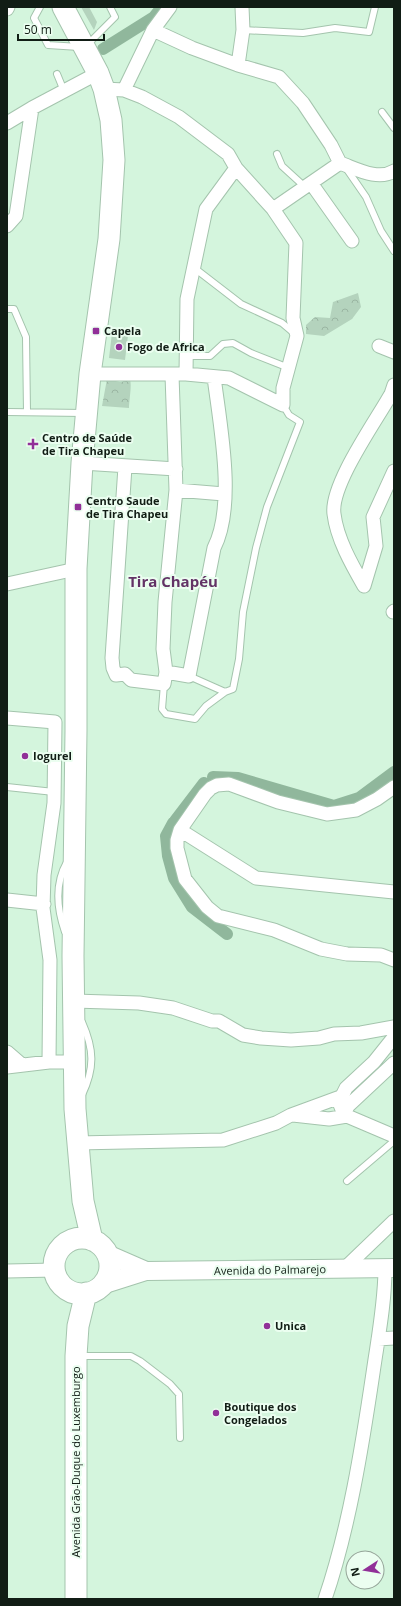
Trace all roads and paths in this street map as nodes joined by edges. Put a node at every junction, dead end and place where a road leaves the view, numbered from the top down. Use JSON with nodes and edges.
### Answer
{"nodes":[{"id":1,"x":40,"y":7,"type":"edge"},
{"id":2,"x":63,"y":7,"type":"edge"},
{"id":3,"x":110,"y":7,"type":"edge"},
{"id":4,"x":170,"y":7,"type":"edge"},
{"id":5,"x":242,"y":7,"type":"edge"},
{"id":6,"x":375,"y":7,"type":"edge"},
{"id":7,"x":153,"y":30,"type":"junction"},
{"id":8,"x":242,"y":30,"type":"junction"},
{"id":9,"x":84,"y":48,"type":"junction"},
{"id":10,"x":238,"y":65,"type":"junction"},
{"id":11,"x":57,"y":74,"type":"dead end"},
{"id":12,"x":109,"y":84,"type":"junction"},
{"id":13,"x":64,"y":92,"type":"junction"},
{"id":14,"x":32,"y":108,"type":"junction"},
{"id":15,"x":382,"y":112,"type":"dead end"},
{"id":16,"x":7,"y":123,"type":"edge"},
{"id":17,"x":394,"y":128,"type":"edge"},
{"id":18,"x":277,"y":154,"type":"dead end"},
{"id":19,"x":342,"y":164,"type":"junction"},
{"id":20,"x":236,"y":168,"type":"junction"},
{"id":21,"x":394,"y":171,"type":"edge"},
{"id":22,"x":308,"y":185,"type":"junction"},
{"id":23,"x":273,"y":209,"type":"junction"},
{"id":24,"x":7,"y":226,"type":"edge"},
{"id":25,"x":352,"y":241,"type":"dead end"},
{"id":26,"x":394,"y":251,"type":"edge"},
{"id":27,"x":193,"y":267,"type":"junction"},
{"id":28,"x":8,"y":309,"type":"edge"},
{"id":29,"x":297,"y":336,"type":"junction"},
{"id":30,"x":379,"y":346,"type":"dead end"},
{"id":31,"x":394,"y":352,"type":"edge"},
{"id":32,"x":186,"y":356,"type":"junction"},
{"id":33,"x":289,"y":368,"type":"junction"},
{"id":34,"x":90,"y":374,"type":"junction"},
{"id":35,"x":186,"y":374,"type":"junction"},
{"id":36,"x":172,"y":375,"type":"junction"},
{"id":37,"x":214,"y":378,"type":"junction"},
{"id":38,"x":394,"y":385,"type":"edge"},
{"id":39,"x":283,"y":405,"type":"junction"},
{"id":40,"x":7,"y":412,"type":"edge"},
{"id":41,"x":26,"y":412,"type":"junction"},
{"id":42,"x":87,"y":413,"type":"junction"},
{"id":43,"x":82,"y":463,"type":"junction"},
{"id":44,"x":125,"y":467,"type":"junction"},
{"id":45,"x":176,"y":469,"type":"junction"},
{"id":46,"x":394,"y":471,"type":"edge"},
{"id":47,"x":176,"y":490,"type":"junction"},
{"id":48,"x":224,"y":494,"type":"junction"},
{"id":49,"x":76,"y":569,"type":"junction"},
{"id":50,"x":7,"y":584,"type":"edge"},
{"id":51,"x":189,"y":676,"type":"junction"},
{"id":52,"x":165,"y":678,"type":"junction"},
{"id":53,"x":225,"y":692,"type":"junction"},
{"id":54,"x":7,"y":718,"type":"edge"},
{"id":55,"x":7,"y":786,"type":"edge"},
{"id":56,"x":394,"y":787,"type":"edge"},
{"id":57,"x":54,"y":792,"type":"junction"},
{"id":58,"x":180,"y":830,"type":"junction"},
{"id":59,"x":394,"y":892,"type":"edge"},
{"id":60,"x":7,"y":900,"type":"edge"},
{"id":61,"x":44,"y":904,"type":"junction"},
{"id":62,"x":394,"y":960,"type":"edge"},
{"id":63,"x":74,"y":1004,"type":"junction"},
{"id":64,"x":394,"y":1027,"type":"edge"},
{"id":65,"x":394,"y":1037,"type":"edge"},
{"id":66,"x":7,"y":1052,"type":"edge"},
{"id":67,"x":49,"y":1062,"type":"junction"},
{"id":68,"x":74,"y":1062,"type":"junction"},
{"id":69,"x":394,"y":1063,"type":"edge"},
{"id":70,"x":22,"y":1065,"type":"junction"},
{"id":71,"x":7,"y":1067,"type":"edge"},
{"id":72,"x":340,"y":1097,"type":"junction"},
{"id":73,"x":75,"y":1109,"type":"junction"},
{"id":74,"x":291,"y":1115,"type":"junction"},
{"id":75,"x":347,"y":1116,"type":"junction"},
{"id":76,"x":394,"y":1136,"type":"edge"},
{"id":77,"x":394,"y":1141,"type":"edge"},
{"id":78,"x":77,"y":1143,"type":"junction"},
{"id":79,"x":347,"y":1181,"type":"dead end"},
{"id":80,"x":83,"y":1201,"type":"junction"},
{"id":81,"x":394,"y":1222,"type":"edge"},
{"id":82,"x":92,"y":1240,"type":"junction"},
{"id":83,"x":63,"y":1245,"type":"junction"},
{"id":84,"x":108,"y":1254,"type":"junction"},
{"id":85,"x":390,"y":1268,"type":"edge"},
{"id":86,"x":344,"y":1269,"type":"junction"},
{"id":87,"x":55,"y":1270,"type":"junction"},
{"id":88,"x":7,"y":1271,"type":"edge"},
{"id":89,"x":146,"y":1271,"type":"junction"},
{"id":90,"x":86,"y":1289,"type":"junction"},
{"id":91,"x":378,"y":1338,"type":"junction"},
{"id":92,"x":394,"y":1338,"type":"edge"},
{"id":93,"x":76,"y":1356,"type":"junction"},
{"id":94,"x":180,"y":1438,"type":"dead end"},
{"id":95,"x":75,"y":1597,"type":"edge"},
{"id":96,"x":325,"y":1599,"type":"edge"}],
"edges":[{"from":1,"to":9,"type":"lane"},
{"from":2,"to":9,"type":"main road"},
{"from":3,"to":9,"type":"lane"},
{"from":4,"to":7,"type":"street"},
{"from":5,"to":8,"type":"street"},
{"from":6,"to":8,"type":"lane"},
{"from":7,"to":10,"type":"street"},
{"from":7,"to":12,"type":"street"},
{"from":8,"to":10,"type":"street"},
{"from":9,"to":12,"type":"main road"},
{"from":10,"to":19,"type":"street"},
{"from":11,"to":13,"type":"lane"},
{"from":12,"to":13,"type":"street"},
{"from":12,"to":20,"type":"street"},
{"from":12,"to":34,"type":"main road"},
{"from":13,"to":14,"type":"street"},
{"from":14,"to":16,"type":"street"},
{"from":14,"to":24,"type":"street"},
{"from":15,"to":17,"type":"lane"},
{"from":18,"to":22,"type":"lane"},
{"from":19,"to":21,"type":"street"},
{"from":19,"to":22,"type":"street"},
{"from":19,"to":26,"type":"lane"},
{"from":20,"to":23,"type":"street"},
{"from":20,"to":27,"type":"street"},
{"from":22,"to":23,"type":"street"},
{"from":22,"to":25,"type":"street"},
{"from":23,"to":29,"type":"street"},
{"from":27,"to":29,"type":"lane"},
{"from":27,"to":32,"type":"street"},
{"from":28,"to":41,"type":"lane"},
{"from":29,"to":33,"type":"street"},
{"from":30,"to":31,"type":"street"},
{"from":32,"to":33,"type":"lane"},
{"from":32,"to":35,"type":"street"},
{"from":33,"to":39,"type":"street"},
{"from":34,"to":36,"type":"street"},
{"from":34,"to":42,"type":"main road"},
{"from":35,"to":36,"type":"street"},
{"from":35,"to":37,"type":"street"},
{"from":36,"to":45,"type":"street"},
{"from":37,"to":39,"type":"street"},
{"from":37,"to":48,"type":"street"},
{"from":38,"to":46,"type":"street"},
{"from":39,"to":53,"type":"lane"},
{"from":40,"to":41,"type":"lane"},
{"from":41,"to":42,"type":"lane"},
{"from":42,"to":43,"type":"main road"},
{"from":43,"to":44,"type":"street"},
{"from":43,"to":49,"type":"main road"},
{"from":44,"to":45,"type":"street"},
{"from":44,"to":52,"type":"street"},
{"from":45,"to":47,"type":"street"},
{"from":47,"to":48,"type":"street"},
{"from":47,"to":52,"type":"street"},
{"from":48,"to":51,"type":"street"},
{"from":49,"to":50,"type":"street"},
{"from":49,"to":63,"type":"main road"},
{"from":51,"to":52,"type":"street"},
{"from":51,"to":53,"type":"lane"},
{"from":52,"to":53,"type":"lane"},
{"from":54,"to":57,"type":"street"},
{"from":55,"to":57,"type":"lane"},
{"from":56,"to":58,"type":"street"},
{"from":57,"to":61,"type":"street"},
{"from":58,"to":59,"type":"street"},
{"from":58,"to":62,"type":"street"},
{"from":60,"to":61,"type":"street"},
{"from":61,"to":67,"type":"street"},
{"from":63,"to":64,"type":"street"},
{"from":63,"to":68,"type":"main road"},
{"from":63,"to":73,"type":"lane"},
{"from":65,"to":72,"type":"street"},
{"from":66,"to":70,"type":"street"},
{"from":67,"to":68,"type":"street"},
{"from":67,"to":70,"type":"street"},
{"from":68,"to":73,"type":"main road"},
{"from":69,"to":75,"type":"street"},
{"from":70,"to":71,"type":"street"},
{"from":72,"to":74,"type":"street"},
{"from":72,"to":75,"type":"street"},
{"from":73,"to":78,"type":"main road"},
{"from":74,"to":75,"type":"street"},
{"from":74,"to":78,"type":"street"},
{"from":75,"to":76,"type":"street"},
{"from":77,"to":79,"type":"lane"},
{"from":78,"to":80,"type":"main road"},
{"from":80,"to":82,"type":"main road"},
{"from":80,"to":83,"type":"main road"},
{"from":81,"to":86,"type":"street"},
{"from":82,"to":83,"type":"main road"},
{"from":82,"to":84,"type":"main road"},
{"from":83,"to":87,"type":"main road"},
{"from":84,"to":89,"type":"street","name":"Avenida do Palmarejo"},
{"from":84,"to":90,"type":"main road"},
{"from":85,"to":86,"type":"street","name":"Avenida do Palmarejo"},
{"from":85,"to":91,"type":"street"},
{"from":86,"to":89,"type":"street","name":"Avenida do Palmarejo"},
{"from":87,"to":88,"type":"street"},
{"from":87,"to":90,"type":"main road"},
{"from":89,"to":90,"type":"street","name":"Avenida do Palmarejo"},
{"from":90,"to":93,"type":"main road","name":"Avenida Grão-Duque do Luxemburgo"},
{"from":91,"to":92,"type":"street"},
{"from":91,"to":96,"type":"street"},
{"from":93,"to":94,"type":"lane"},
{"from":93,"to":95,"type":"main road","name":"Avenida Grão-Duque do Luxemburgo"}]}
